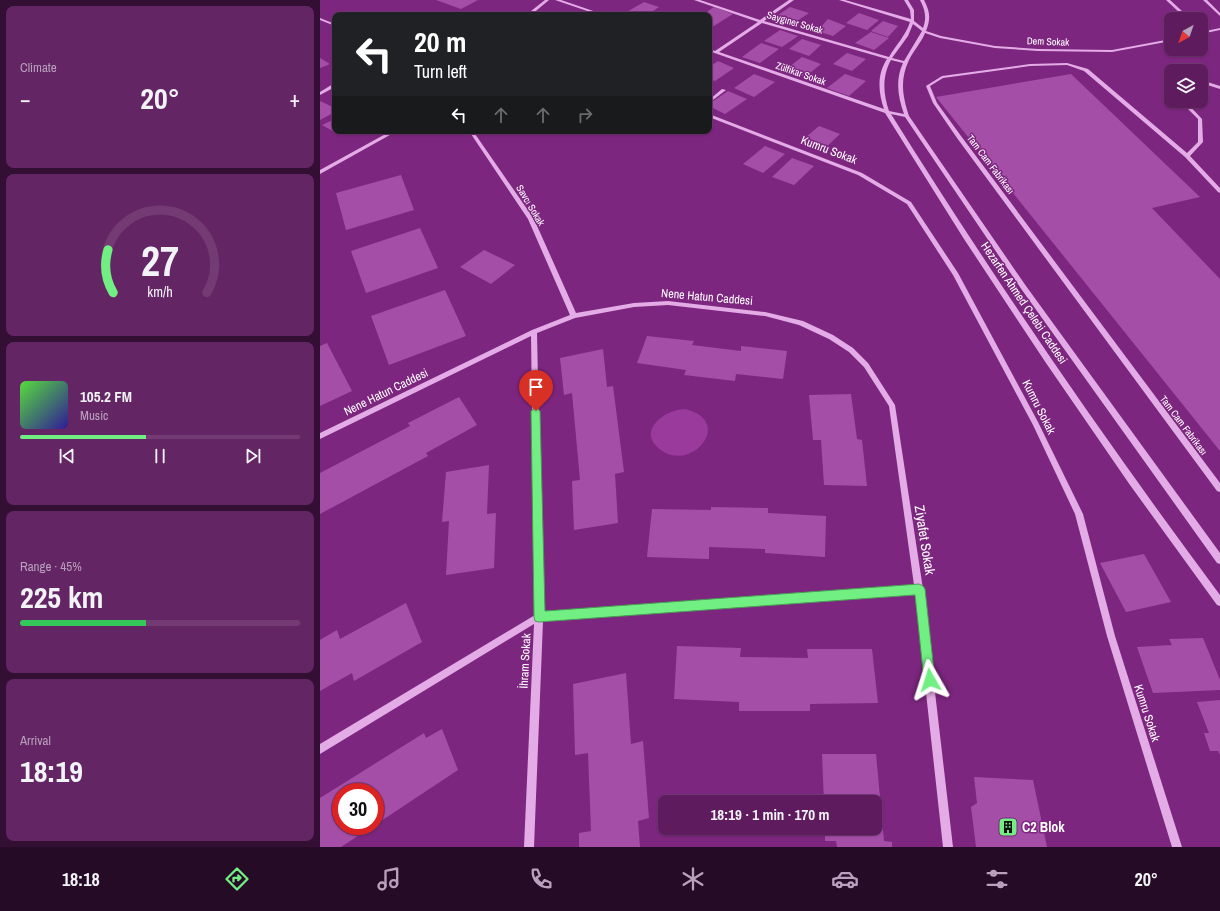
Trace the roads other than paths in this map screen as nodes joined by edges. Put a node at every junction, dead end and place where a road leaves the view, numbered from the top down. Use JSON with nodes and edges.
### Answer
{"nodes":[{"id":1,"x":547,"y":0,"type":"edge"},
{"id":2,"x":557,"y":0,"type":"edge"},
{"id":3,"x":696,"y":0,"type":"edge"},
{"id":4,"x":792,"y":0,"type":"edge"},
{"id":5,"x":841,"y":0,"type":"edge"},
{"id":6,"x":906,"y":0,"type":"edge"},
{"id":7,"x":922,"y":0,"type":"edge"},
{"id":8,"x":1168,"y":0,"type":"edge"},
{"id":9,"x":1205,"y":0,"type":"edge"},
{"id":10,"x":532,"y":12,"type":"edge"},
{"id":11,"x":594,"y":12,"type":"edge"},
{"id":12,"x":1180,"y":12,"type":"edge"},
{"id":13,"x":1220,"y":15,"type":"edge"},
{"id":14,"x":320,"y":19,"type":"edge"},
{"id":15,"x":912,"y":21,"type":"junction"},
{"id":16,"x":760,"y":22,"type":"junction"},
{"id":17,"x":332,"y":24,"type":"edge"},
{"id":18,"x":1220,"y":29,"type":"edge"},
{"id":19,"x":925,"y":32,"type":"junction"},
{"id":20,"x":1208,"y":32,"type":"edge"},
{"id":21,"x":1164,"y":41,"type":"edge"},
{"id":22,"x":712,"y":51,"type":"edge"},
{"id":23,"x":716,"y":52,"type":"junction"},
{"id":24,"x":890,"y":58,"type":"junction"},
{"id":25,"x":906,"y":63,"type":"junction"},
{"id":26,"x":1208,"y":84,"type":"edge"},
{"id":27,"x":332,"y":87,"type":"edge"},
{"id":28,"x":1220,"y":88,"type":"edge"},
{"id":29,"x":724,"y":90,"type":"dead end"},
{"id":30,"x":320,"y":93,"type":"edge"},
{"id":31,"x":712,"y":100,"type":"edge"},
{"id":32,"x":1189,"y":108,"type":"edge"},
{"id":33,"x":887,"y":112,"type":"junction"},
{"id":34,"x":712,"y":116,"type":"edge"},
{"id":35,"x":907,"y":116,"type":"junction"},
{"id":36,"x":390,"y":134,"type":"edge"},
{"id":37,"x":473,"y":134,"type":"edge"},
{"id":38,"x":1187,"y":156,"type":"junction"},
{"id":39,"x":320,"y":172,"type":"edge"},
{"id":40,"x":1220,"y":191,"type":"edge"},
{"id":41,"x":574,"y":316,"type":"junction"},
{"id":42,"x":534,"y":332,"type":"junction"},
{"id":43,"x":892,"y":405,"type":"joint"},
{"id":44,"x":320,"y":436,"type":"edge"},
{"id":45,"x":1220,"y":489,"type":"edge"},
{"id":46,"x":1220,"y":560,"type":"edge"},
{"id":47,"x":919,"y":589,"type":"junction"},
{"id":48,"x":1220,"y":602,"type":"edge"},
{"id":49,"x":539,"y":617,"type":"junction"},
{"id":50,"x":320,"y":749,"type":"edge"},
{"id":51,"x":529,"y":847,"type":"edge"},
{"id":52,"x":948,"y":847,"type":"edge"},
{"id":53,"x":1177,"y":847,"type":"edge"}],
"edges":[{"from":1,"to":10,"type":"street"},
{"from":2,"to":11,"type":"street"},
{"from":3,"to":16,"type":"street","name":"Saygıner Sokak"},
{"from":4,"to":16,"type":"street"},
{"from":5,"to":15,"type":"street"},
{"from":6,"to":15,"type":"street"},
{"from":7,"to":19,"type":"street","name":"Hezarfen Ahmed Çelebi Caddesi"},
{"from":8,"to":12,"type":"street"},
{"from":9,"to":13,"type":"street"},
{"from":14,"to":17,"type":"street"},
{"from":15,"to":19,"type":"street"},
{"from":15,"to":24,"type":"street","name":"Hezarfen Ahmed Çelebi Caddesi"},
{"from":16,"to":23,"type":"street"},
{"from":16,"to":24,"type":"street","name":"Saygıner Sokak"},
{"from":18,"to":20,"type":"street"},
{"from":19,"to":21,"type":"street","name":"Dem Sokak"},
{"from":19,"to":25,"type":"street","name":"Hezarfen Ahmed Çelebi Caddesi"},
{"from":22,"to":23,"type":"street","name":"Zülfikar Sokak"},
{"from":23,"to":33,"type":"street","name":"Zülfikar Sokak"},
{"from":24,"to":25,"type":"street","name":"Saygıner Sokak"},
{"from":24,"to":33,"type":"street","name":"Hezarfen Ahmed Çelebi Caddesi"},
{"from":25,"to":35,"type":"street","name":"Hezarfen Ahmed Çelebi Caddesi"},
{"from":26,"to":28,"type":"street"},
{"from":27,"to":30,"type":"street"},
{"from":29,"to":31,"type":"street"},
{"from":32,"to":38,"type":"street"},
{"from":33,"to":35,"type":"street","name":"Zülfikar Sokak"},
{"from":33,"to":48,"type":"street","name":"Hezarfen Ahmed Çelebi Caddesi"},
{"from":34,"to":53,"type":"street","name":"Kumru Sokak"},
{"from":35,"to":46,"type":"street","name":"Hezarfen Ahmed Çelebi Caddesi"},
{"from":36,"to":39,"type":"street"},
{"from":37,"to":41,"type":"street","name":"Savcı Sokak"},
{"from":38,"to":40,"type":"street","name":"Tam Cam Fabrikası"},
{"from":38,"to":45,"type":"street","name":"Tam Cam Fabrikası"},
{"from":41,"to":42,"type":"street","name":"Nene Hatun Caddesi"},
{"from":41,"to":43,"type":"street","name":"Nene Hatun Caddesi"},
{"from":42,"to":44,"type":"street","name":"Nene Hatun Caddesi"},
{"from":42,"to":49,"type":"street","name":"İhram Sokak"},
{"from":43,"to":47,"type":"street","name":"Ziyafet Sokak"},
{"from":47,"to":49,"type":"street"},
{"from":47,"to":52,"type":"street","name":"Ziyafet Sokak"},
{"from":49,"to":50,"type":"street"},
{"from":49,"to":51,"type":"street","name":"İhram Sokak"}]}
